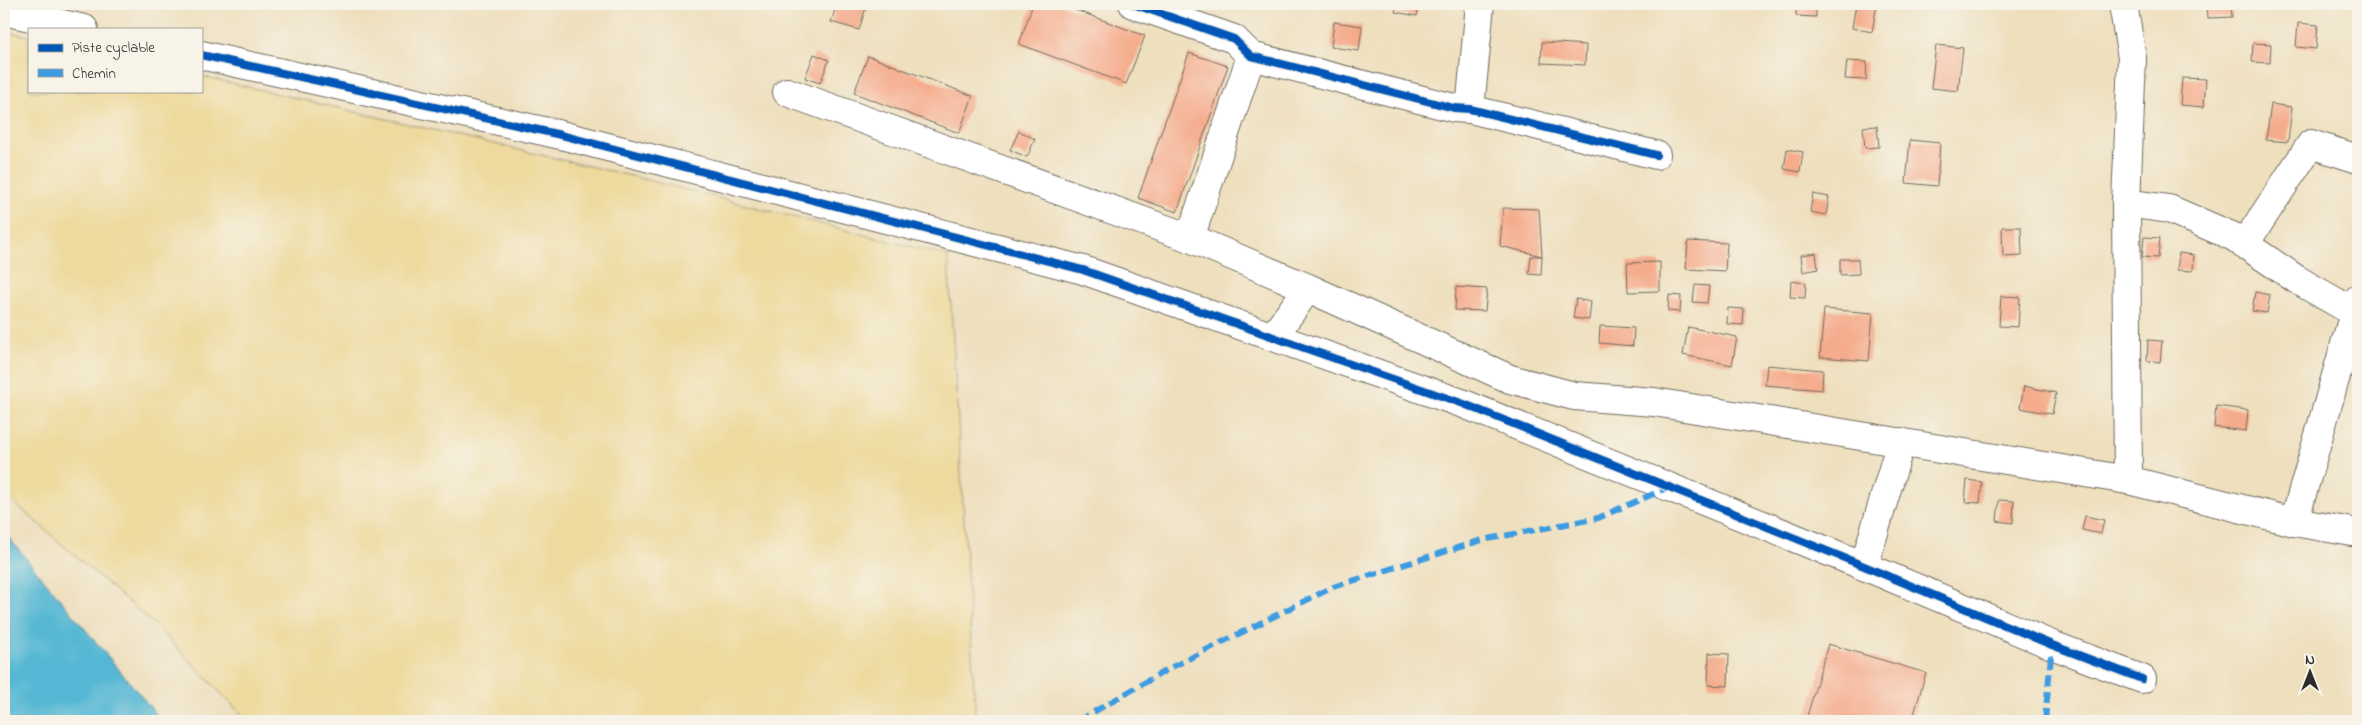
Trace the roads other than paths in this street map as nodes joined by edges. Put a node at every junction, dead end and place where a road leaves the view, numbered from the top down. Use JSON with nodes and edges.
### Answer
{"nodes":[{"id":1,"x":1133,"y":4,"type":"edge"},
{"id":2,"x":1480,"y":4,"type":"edge"},
{"id":3,"x":2123,"y":4,"type":"edge"},
{"id":4,"x":4,"y":11,"type":"edge"},
{"id":5,"x":80,"y":28,"type":"edge"},
{"id":6,"x":202,"y":55,"type":"edge"},
{"id":7,"x":1251,"y":56,"type":"junction"},
{"id":8,"x":787,"y":92,"type":"dead end"},
{"id":9,"x":1470,"y":110,"type":"junction"},
{"id":10,"x":1656,"y":155,"type":"dead end"},
{"id":11,"x":2358,"y":159,"type":"edge"},
{"id":12,"x":2126,"y":203,"type":"junction"},
{"id":13,"x":1190,"y":238,"type":"junction"},
{"id":14,"x":2244,"y":245,"type":"junction"},
{"id":15,"x":1308,"y":288,"type":"junction"},
{"id":16,"x":2356,"y":306,"type":"edge"},
{"id":17,"x":1273,"y":337,"type":"junction"},
{"id":18,"x":1901,"y":442,"type":"junction"},
{"id":19,"x":2128,"y":480,"type":"junction"},
{"id":20,"x":2294,"y":522,"type":"junction"},
{"id":21,"x":2358,"y":533,"type":"edge"},
{"id":22,"x":1864,"y":566,"type":"junction"},
{"id":23,"x":2142,"y":678,"type":"dead end"}],
"edges":[{"from":1,"to":7,"type":"street"},
{"from":2,"to":9,"type":"street"},
{"from":3,"to":12,"type":"street"},
{"from":4,"to":5,"type":"street"},
{"from":6,"to":17,"type":"street"},
{"from":7,"to":9,"type":"street"},
{"from":7,"to":13,"type":"street"},
{"from":8,"to":13,"type":"street"},
{"from":9,"to":10,"type":"street"},
{"from":11,"to":14,"type":"street"},
{"from":12,"to":14,"type":"street"},
{"from":12,"to":19,"type":"street"},
{"from":13,"to":15,"type":"street"},
{"from":14,"to":16,"type":"street"},
{"from":15,"to":17,"type":"street"},
{"from":15,"to":18,"type":"street"},
{"from":16,"to":20,"type":"street"},
{"from":17,"to":22,"type":"street"},
{"from":18,"to":19,"type":"street"},
{"from":18,"to":22,"type":"street"},
{"from":19,"to":20,"type":"street"},
{"from":20,"to":21,"type":"street"},
{"from":22,"to":23,"type":"street"}]}
